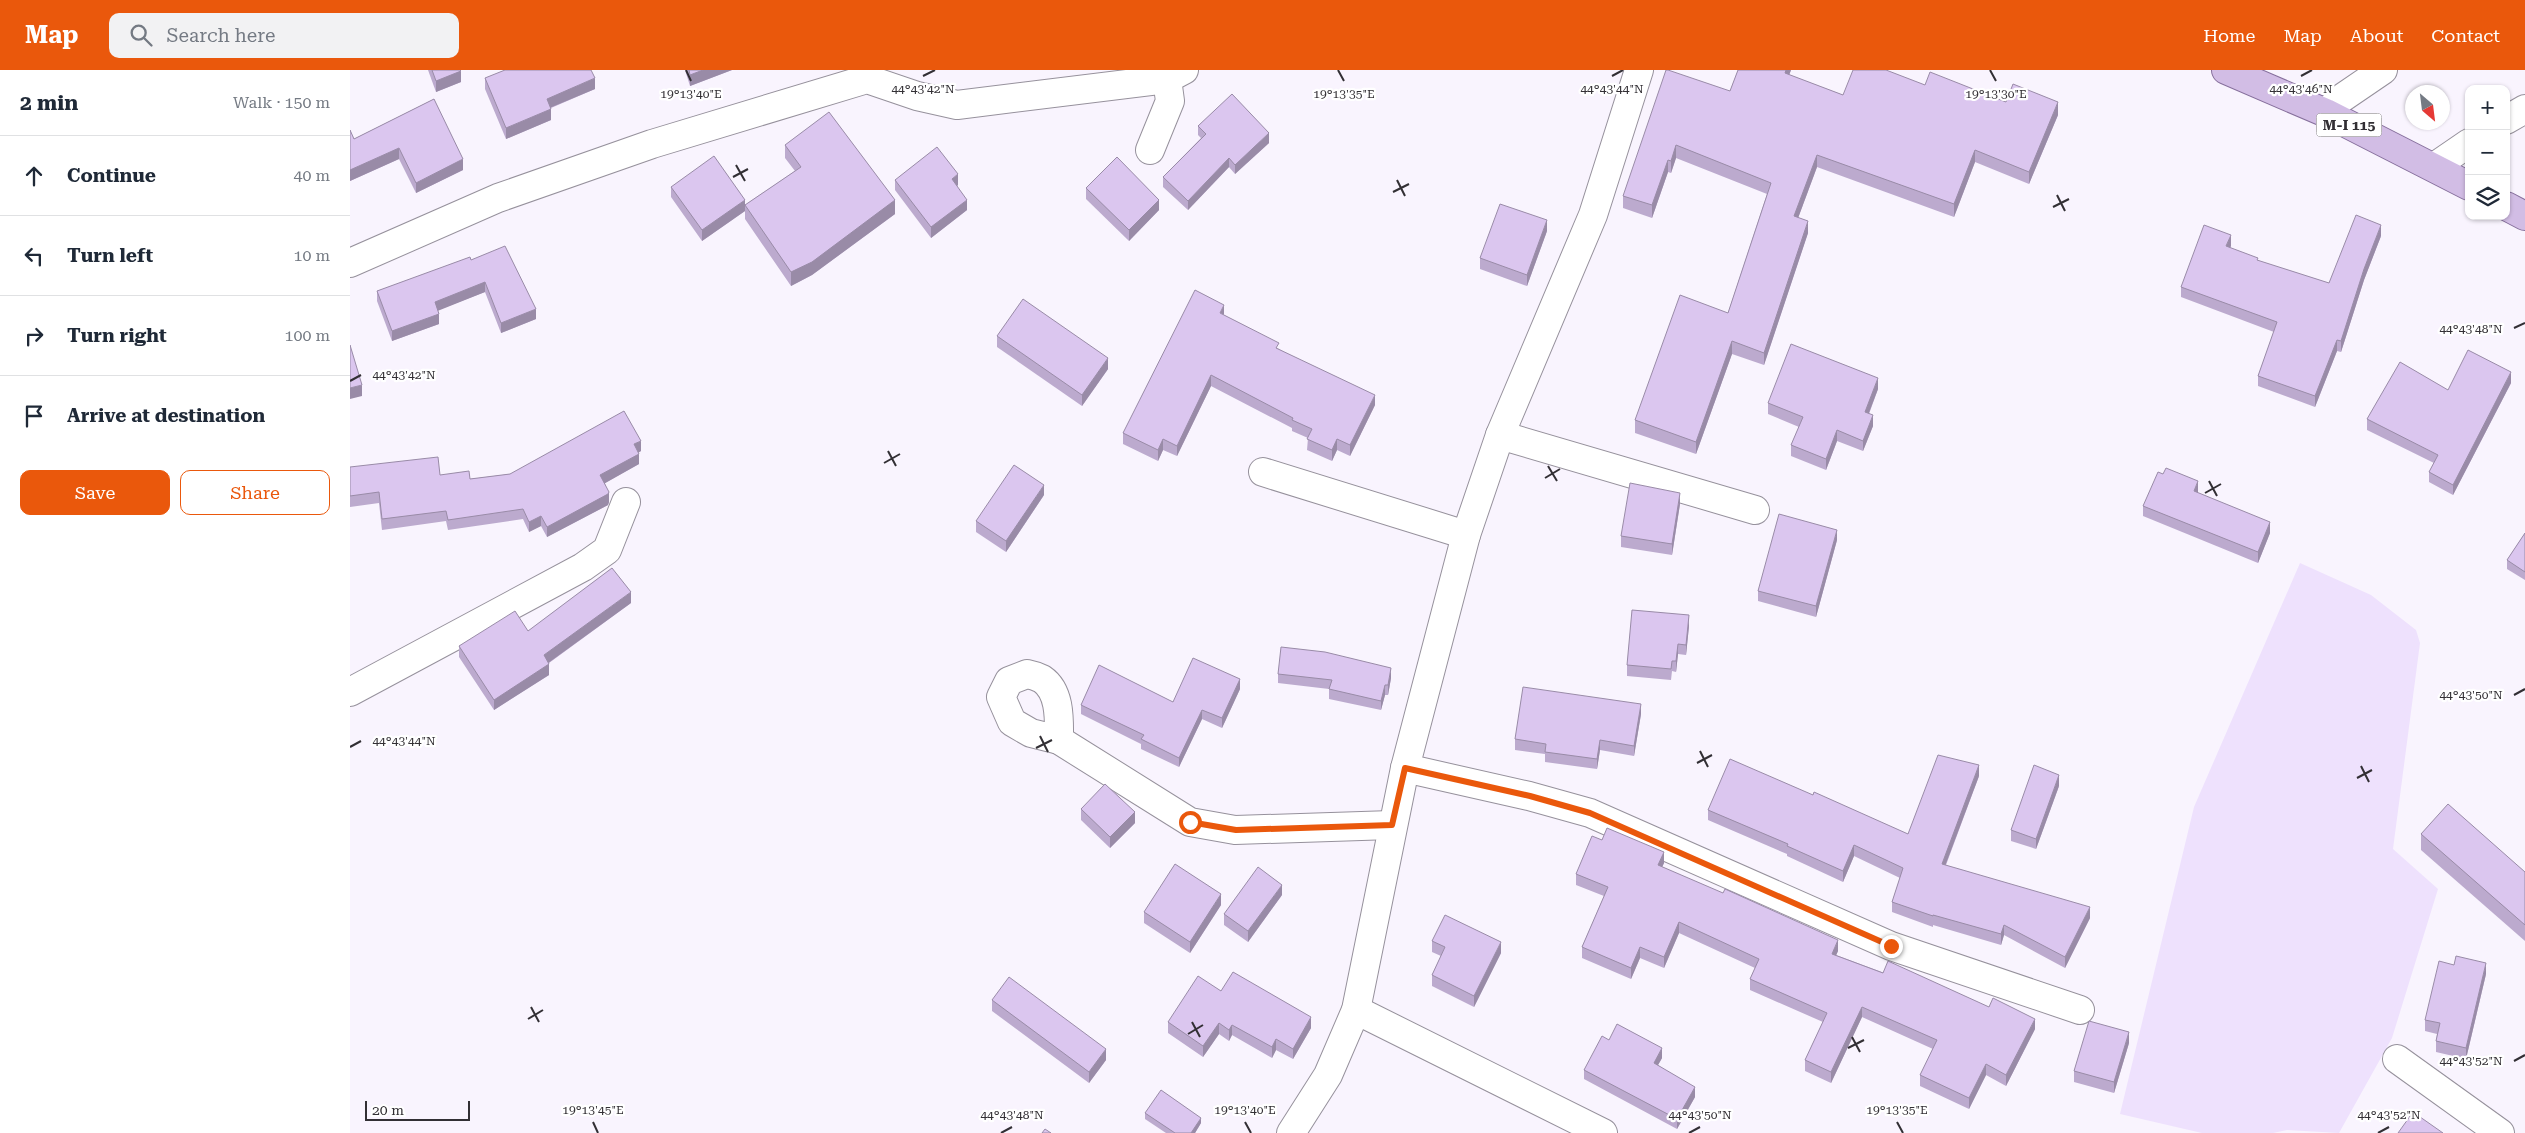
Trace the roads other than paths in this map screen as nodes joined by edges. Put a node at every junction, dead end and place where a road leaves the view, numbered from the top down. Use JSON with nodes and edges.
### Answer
{"nodes":[{"id":1,"x":1640,"y":70,"type":"edge"},
{"id":2,"x":2226,"y":70,"type":"edge"},
{"id":3,"x":2383,"y":70,"type":"edge"},
{"id":4,"x":1175,"y":75,"type":"edge"},
{"id":5,"x":2525,"y":109,"type":"edge"},
{"id":6,"x":2326,"y":114,"type":"junction"},
{"id":7,"x":2510,"y":118,"type":"edge"},
{"id":8,"x":2465,"y":146,"type":"edge"},
{"id":9,"x":1150,"y":150,"type":"dead end"},
{"id":10,"x":2434,"y":167,"type":"junction"},
{"id":11,"x":2465,"y":184,"type":"edge"},
{"id":12,"x":2510,"y":208,"type":"edge"},
{"id":13,"x":2525,"y":216,"type":"edge"},
{"id":14,"x":350,"y":263,"type":"edge"},
{"id":15,"x":1500,"y":435,"type":"junction"},
{"id":16,"x":1263,"y":472,"type":"dead end"},
{"id":17,"x":626,"y":502,"type":"dead end"},
{"id":18,"x":1755,"y":510,"type":"dead end"},
{"id":19,"x":1466,"y":535,"type":"junction"},
{"id":20,"x":350,"y":692,"type":"edge"},
{"id":21,"x":1059,"y":740,"type":"dead end"},
{"id":22,"x":1405,"y":768,"type":"junction"},
{"id":23,"x":1392,"y":825,"type":"junction"},
{"id":24,"x":1356,"y":1010,"type":"junction"},
{"id":25,"x":2080,"y":1010,"type":"dead end"},
{"id":26,"x":2397,"y":1059,"type":"dead end"},
{"id":27,"x":1290,"y":1133,"type":"edge"},
{"id":28,"x":1604,"y":1133,"type":"edge"},
{"id":29,"x":2500,"y":1133,"type":"edge"}],
"edges":[{"from":1,"to":15,"type":"street"},
{"from":2,"to":6,"type":"main road","number":"M-I 115"},
{"from":3,"to":6,"type":"street"},
{"from":4,"to":9,"type":"street"},
{"from":4,"to":14,"type":"street"},
{"from":5,"to":7,"type":"street"},
{"from":6,"to":10,"type":"main road","number":"M-I 115"},
{"from":8,"to":10,"type":"street"},
{"from":10,"to":11,"type":"main road","number":"M-I 115"},
{"from":12,"to":13,"type":"main road"},
{"from":15,"to":18,"type":"street"},
{"from":15,"to":19,"type":"street"},
{"from":16,"to":19,"type":"street"},
{"from":17,"to":20,"type":"street"},
{"from":19,"to":22,"type":"street"},
{"from":21,"to":23,"type":"street"},
{"from":22,"to":23,"type":"street"},
{"from":22,"to":25,"type":"street"},
{"from":23,"to":24,"type":"street"},
{"from":24,"to":27,"type":"street"},
{"from":24,"to":28,"type":"street"},
{"from":26,"to":29,"type":"street"}]}
